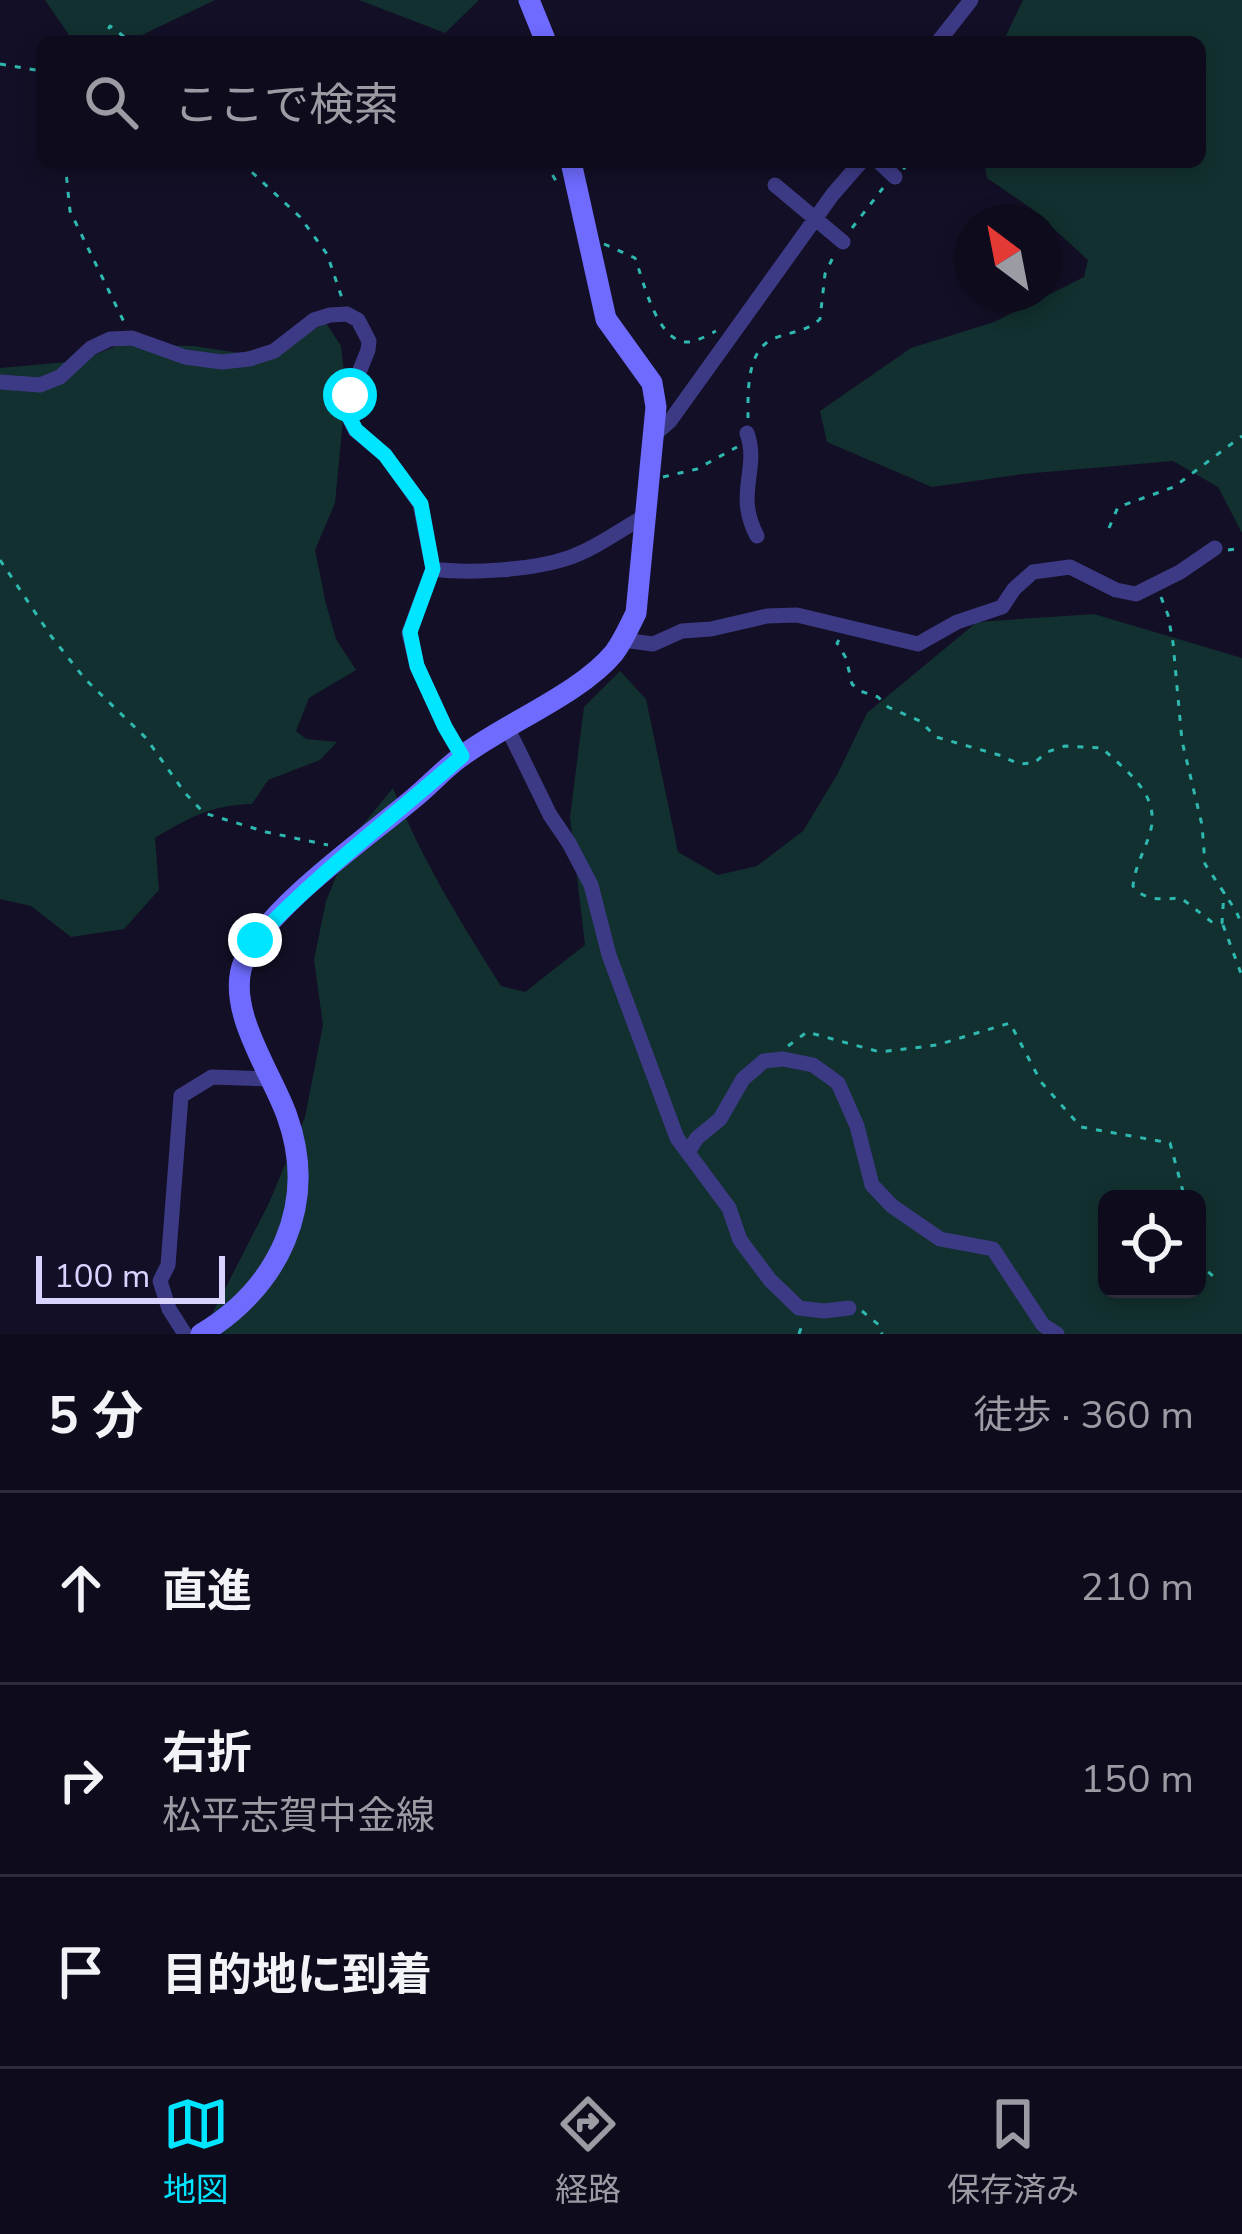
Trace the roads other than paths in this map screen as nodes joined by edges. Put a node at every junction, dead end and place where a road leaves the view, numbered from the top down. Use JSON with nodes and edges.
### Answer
{"nodes":[{"id":1,"x":529,"y":0,"type":"edge"},
{"id":2,"x":971,"y":0,"type":"edge"},
{"id":3,"x":544,"y":36,"type":"edge"},
{"id":4,"x":943,"y":36,"type":"edge"},
{"id":5,"x":572,"y":168,"type":"edge"},
{"id":6,"x":856,"y":168,"type":"edge"},
{"id":7,"x":885,"y":168,"type":"edge"},
{"id":8,"x":895,"y":177,"type":"road end"},
{"id":9,"x":775,"y":185,"type":"dead end"},
{"id":10,"x":814,"y":219,"type":"junction"},
{"id":11,"x":843,"y":242,"type":"road end"},
{"id":12,"x":0,"y":382,"type":"edge"},
{"id":13,"x":655,"y":434,"type":"junction"},
{"id":14,"x":747,"y":434,"type":"road end"},
{"id":15,"x":645,"y":516,"type":"junction"},
{"id":16,"x":757,"y":536,"type":"dead end"},
{"id":17,"x":1215,"y":548,"type":"dead end"},
{"id":18,"x":433,"y":569,"type":"junction"},
{"id":19,"x":623,"y":640,"type":"junction"},
{"id":20,"x":507,"y":727,"type":"junction"},
{"id":21,"x":462,"y":756,"type":"junction"},
{"id":22,"x":270,"y":1079,"type":"junction"},
{"id":23,"x":688,"y":1152,"type":"junction"},
{"id":24,"x":849,"y":1308,"type":"road end"},
{"id":25,"x":185,"y":1334,"type":"edge"},
{"id":26,"x":201,"y":1334,"type":"edge"},
{"id":27,"x":1057,"y":1334,"type":"edge"}],
"edges":[{"from":1,"to":3,"type":"main road"},
{"from":2,"to":4,"type":"street"},
{"from":5,"to":13,"type":"main road"},
{"from":6,"to":10,"type":"street"},
{"from":7,"to":8,"type":"street"},
{"from":9,"to":10,"type":"street"},
{"from":10,"to":11,"type":"street"},
{"from":10,"to":13,"type":"street"},
{"from":12,"to":18,"type":"street"},
{"from":13,"to":15,"type":"main road"},
{"from":14,"to":16,"type":"street"},
{"from":15,"to":18,"type":"street"},
{"from":15,"to":19,"type":"main road"},
{"from":17,"to":19,"type":"street"},
{"from":18,"to":21,"type":"street"},
{"from":19,"to":20,"type":"main road"},
{"from":20,"to":21,"type":"main road"},
{"from":20,"to":23,"type":"street"},
{"from":21,"to":22,"type":"main road"},
{"from":22,"to":25,"type":"street"},
{"from":22,"to":26,"type":"main road"},
{"from":23,"to":24,"type":"street"},
{"from":23,"to":27,"type":"street"}]}
